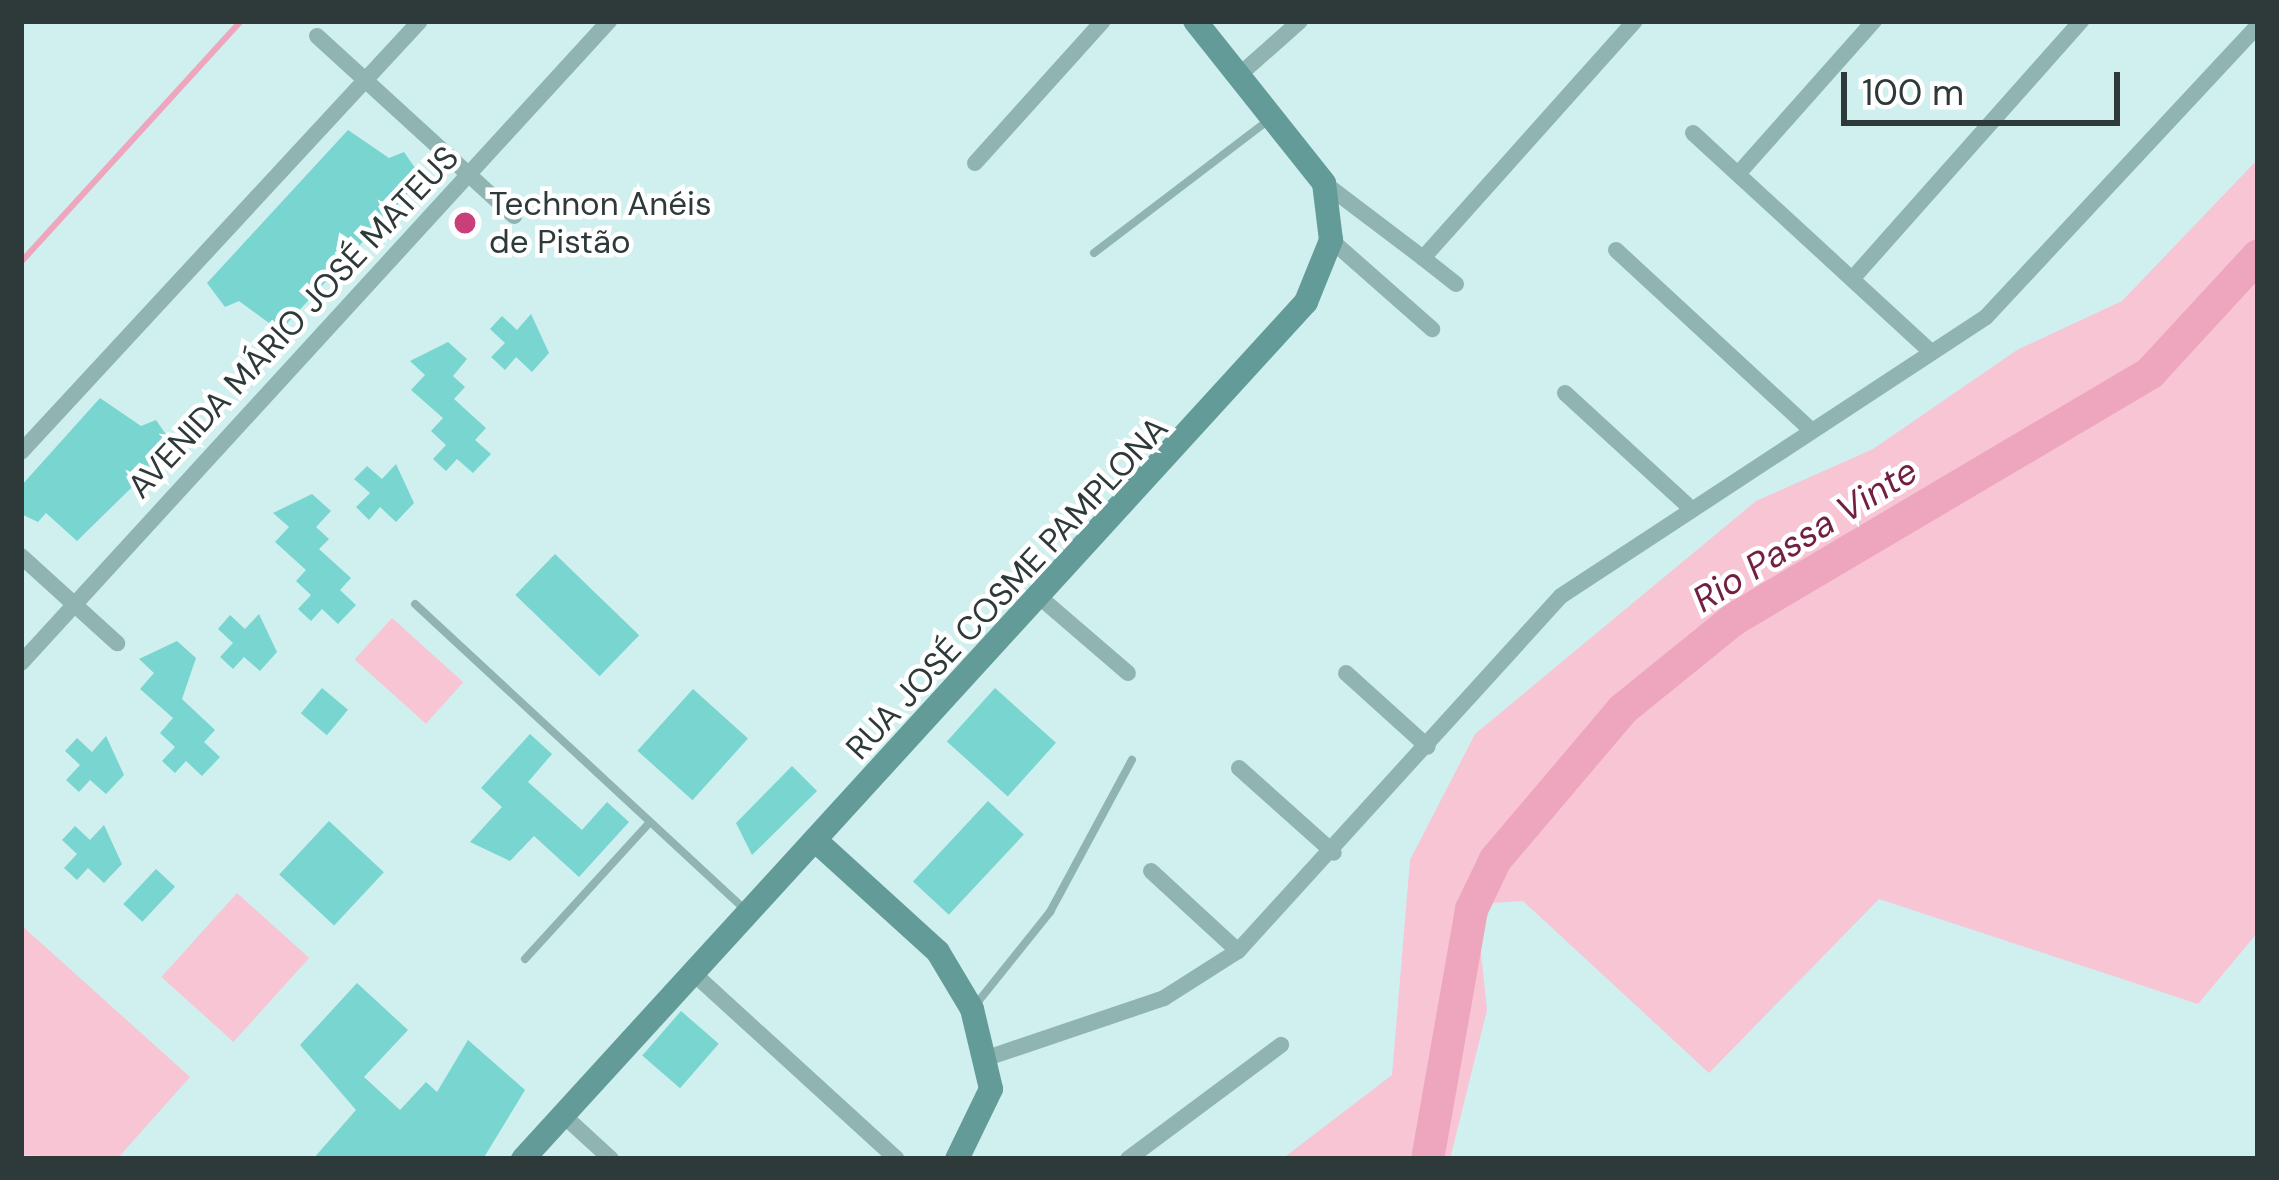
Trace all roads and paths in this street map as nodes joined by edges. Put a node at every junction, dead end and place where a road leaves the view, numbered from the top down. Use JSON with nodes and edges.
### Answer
{"nodes":[{"id":1,"x":420,"y":21,"type":"edge"},
{"id":2,"x":609,"y":21,"type":"edge"},
{"id":3,"x":1103,"y":21,"type":"edge"},
{"id":4,"x":1195,"y":21,"type":"edge"},
{"id":5,"x":1300,"y":21,"type":"edge"},
{"id":6,"x":1635,"y":21,"type":"edge"},
{"id":7,"x":1874,"y":21,"type":"edge"},
{"id":8,"x":2081,"y":21,"type":"edge"},
{"id":9,"x":2258,"y":25,"type":"edge"},
{"id":10,"x":317,"y":36,"type":"dead end"},
{"id":11,"x":1237,"y":77,"type":"junction"},
{"id":12,"x":365,"y":80,"type":"junction"},
{"id":13,"x":1272,"y":117,"type":"junction"},
{"id":14,"x":1693,"y":133,"type":"dead end"},
{"id":15,"x":975,"y":163,"type":"dead end"},
{"id":16,"x":1738,"y":174,"type":"junction"},
{"id":17,"x":469,"y":175,"type":"junction"},
{"id":18,"x":1324,"y":183,"type":"junction"},
{"id":19,"x":514,"y":216,"type":"dead end"},
{"id":20,"x":1331,"y":240,"type":"junction"},
{"id":21,"x":1616,"y":250,"type":"dead end"},
{"id":22,"x":1094,"y":253,"type":"dead end"},
{"id":23,"x":1423,"y":258,"type":"junction"},
{"id":24,"x":1853,"y":278,"type":"junction"},
{"id":25,"x":1456,"y":284,"type":"dead end"},
{"id":26,"x":1432,"y":328,"type":"dead end"},
{"id":27,"x":1929,"y":350,"type":"junction"},
{"id":28,"x":1565,"y":393,"type":"dead end"},
{"id":29,"x":1807,"y":426,"type":"junction"},
{"id":30,"x":21,"y":452,"type":"edge"},
{"id":31,"x":1686,"y":504,"type":"junction"},
{"id":32,"x":21,"y":556,"type":"edge"},
{"id":33,"x":1043,"y":599,"type":"junction"},
{"id":34,"x":415,"y":604,"type":"dead end"},
{"id":35,"x":75,"y":605,"type":"junction"},
{"id":36,"x":117,"y":643,"type":"dead end"},
{"id":37,"x":21,"y":663,"type":"edge"},
{"id":38,"x":1128,"y":673,"type":"dead end"},
{"id":39,"x":1346,"y":673,"type":"dead end"},
{"id":40,"x":1428,"y":747,"type":"junction"},
{"id":41,"x":1132,"y":760,"type":"dead end"},
{"id":42,"x":1239,"y":768,"type":"dead end"},
{"id":43,"x":650,"y":822,"type":"junction"},
{"id":44,"x":815,"y":841,"type":"junction"},
{"id":45,"x":1334,"y":853,"type":"junction"},
{"id":46,"x":1151,"y":871,"type":"dead end"},
{"id":47,"x":748,"y":912,"type":"junction"},
{"id":48,"x":1238,"y":951,"type":"junction"},
{"id":49,"x":525,"y":959,"type":"dead end"},
{"id":50,"x":692,"y":972,"type":"junction"},
{"id":51,"x":972,"y":1009,"type":"junction"},
{"id":52,"x":1281,"y":1045,"type":"dead end"},
{"id":53,"x":990,"y":1058,"type":"junction"},
{"id":54,"x":563,"y":1114,"type":"junction"},
{"id":55,"x":523,"y":1159,"type":"edge"},
{"id":56,"x":611,"y":1159,"type":"edge"},
{"id":57,"x":897,"y":1159,"type":"edge"},
{"id":58,"x":957,"y":1159,"type":"edge"},
{"id":59,"x":1128,"y":1159,"type":"edge"}],
"edges":[{"from":1,"to":12,"type":"street"},
{"from":2,"to":17,"type":"street","name":"AVENIDA MÁRIO JOSÉ MATEUS"},
{"from":3,"to":15,"type":"street"},
{"from":4,"to":11,"type":"main road"},
{"from":5,"to":11,"type":"street"},
{"from":6,"to":23,"type":"street"},
{"from":7,"to":16,"type":"street"},
{"from":8,"to":24,"type":"street"},
{"from":9,"to":27,"type":"street"},
{"from":10,"to":12,"type":"street"},
{"from":11,"to":13,"type":"main road"},
{"from":12,"to":17,"type":"street"},
{"from":12,"to":30,"type":"street"},
{"from":13,"to":18,"type":"main road"},
{"from":13,"to":22,"type":"lane"},
{"from":14,"to":16,"type":"street"},
{"from":16,"to":24,"type":"street"},
{"from":17,"to":19,"type":"street"},
{"from":17,"to":35,"type":"street","name":"AVENIDA MÁRIO JOSÉ MATEUS"},
{"from":18,"to":20,"type":"main road","name":"RUA JOSÉ COSME PAMPLONA"},
{"from":18,"to":23,"type":"street"},
{"from":20,"to":26,"type":"street"},
{"from":20,"to":33,"type":"main road","name":"RUA JOSÉ COSME PAMPLONA"},
{"from":21,"to":29,"type":"street"},
{"from":23,"to":25,"type":"street"},
{"from":24,"to":27,"type":"street"},
{"from":27,"to":29,"type":"street"},
{"from":28,"to":31,"type":"street"},
{"from":29,"to":31,"type":"street"},
{"from":31,"to":40,"type":"street"},
{"from":32,"to":35,"type":"street"},
{"from":33,"to":38,"type":"street"},
{"from":33,"to":44,"type":"main road","name":"RUA JOSÉ COSME PAMPLONA"},
{"from":34,"to":43,"type":"lane"},
{"from":35,"to":36,"type":"street"},
{"from":35,"to":37,"type":"street","name":"AVENIDA MÁRIO JOSÉ MATEUS"},
{"from":39,"to":40,"type":"street"},
{"from":40,"to":45,"type":"street"},
{"from":41,"to":51,"type":"lane"},
{"from":42,"to":45,"type":"street"},
{"from":43,"to":47,"type":"lane"},
{"from":43,"to":49,"type":"lane"},
{"from":44,"to":47,"type":"main road","name":"RUA JOSÉ COSME PAMPLONA"},
{"from":44,"to":51,"type":"main road"},
{"from":45,"to":48,"type":"street"},
{"from":46,"to":48,"type":"street"},
{"from":47,"to":50,"type":"main road","name":"RUA JOSÉ COSME PAMPLONA"},
{"from":48,"to":53,"type":"street"},
{"from":50,"to":54,"type":"main road","name":"RUA JOSÉ COSME PAMPLONA"},
{"from":50,"to":57,"type":"street"},
{"from":51,"to":53,"type":"main road"},
{"from":52,"to":59,"type":"street"},
{"from":53,"to":58,"type":"main road"},
{"from":54,"to":55,"type":"main road","name":"RUA JOSÉ COSME PAMPLONA"},
{"from":54,"to":56,"type":"street"}]}
